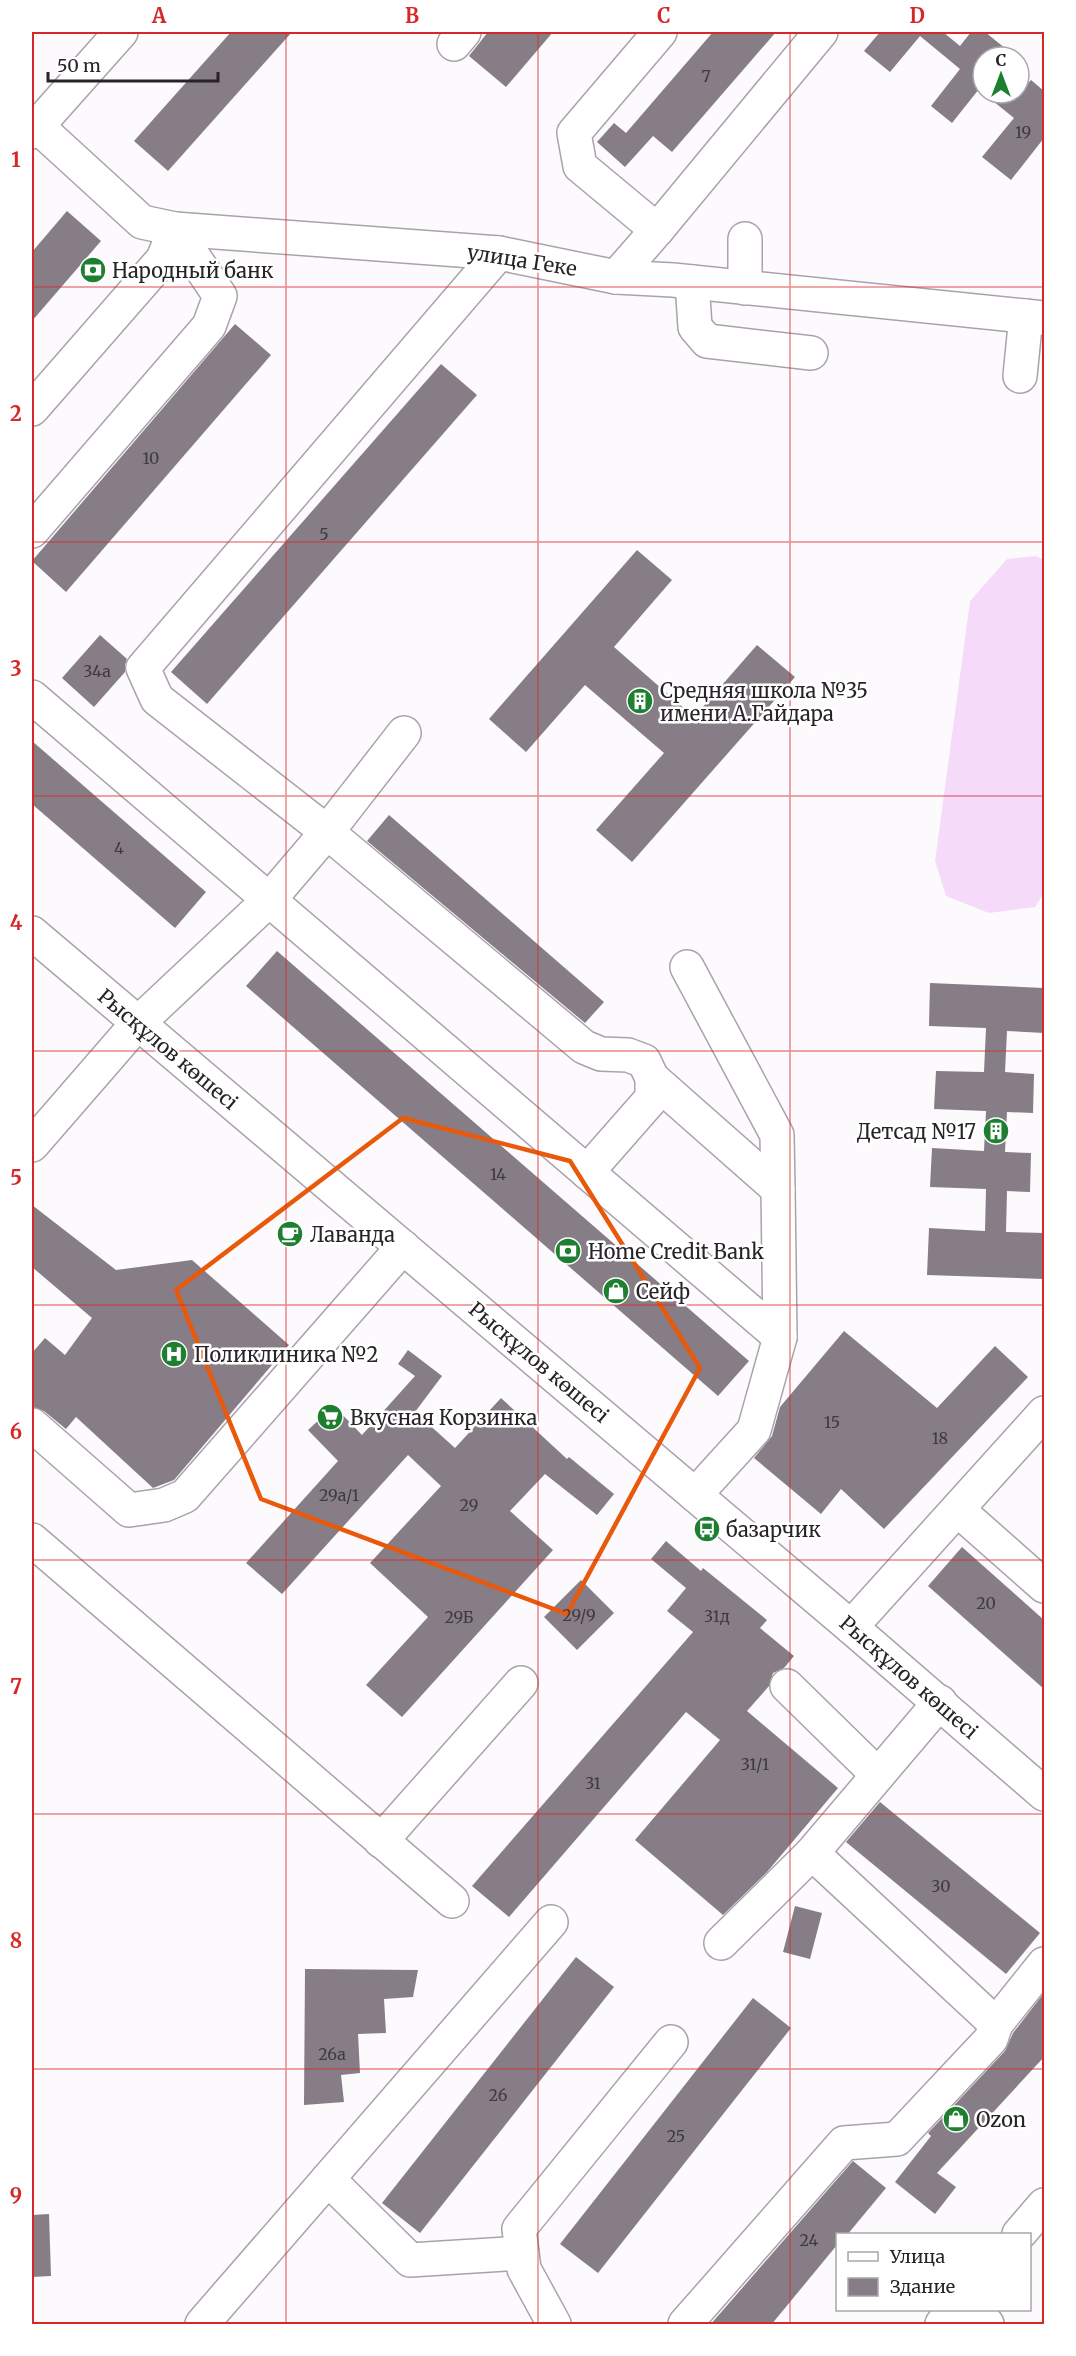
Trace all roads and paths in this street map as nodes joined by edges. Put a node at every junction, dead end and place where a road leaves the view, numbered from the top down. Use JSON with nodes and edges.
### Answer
{"nodes":[{"id":1,"x":121,"y":32,"type":"edge"},
{"id":2,"x":660,"y":32,"type":"edge"},
{"id":3,"x":821,"y":32,"type":"edge"},
{"id":4,"x":34,"y":129,"type":"edge"},
{"id":5,"x":175,"y":230,"type":"junction"},
{"id":6,"x":657,"y":230,"type":"junction"},
{"id":7,"x":746,"y":238,"type":"dead end"},
{"id":8,"x":499,"y":253,"type":"junction"},
{"id":9,"x":616,"y":277,"type":"junction"},
{"id":10,"x":692,"y":282,"type":"junction"},
{"id":11,"x":745,"y":288,"type":"junction"},
{"id":12,"x":1035,"y":317,"type":"edge"},
{"id":13,"x":811,"y":353,"type":"dead end"},
{"id":14,"x":1020,"y":376,"type":"dead end"},
{"id":15,"x":32,"y":409,"type":"edge"},
{"id":16,"x":32,"y":531,"type":"edge"},
{"id":17,"x":32,"y":697,"type":"edge"},
{"id":18,"x":404,"y":733,"type":"dead end"},
{"id":19,"x":327,"y":832,"type":"junction"},
{"id":20,"x":270,"y":900,"type":"junction"},
{"id":21,"x":32,"y":933,"type":"edge"},
{"id":22,"x":687,"y":968,"type":"dead end"},
{"id":23,"x":137,"y":1024,"type":"junction"},
{"id":24,"x":652,"y":1078,"type":"junction"},
{"id":25,"x":32,"y":1145,"type":"edge"},
{"id":26,"x":587,"y":1172,"type":"junction"},
{"id":27,"x":778,"y":1189,"type":"junction"},
{"id":28,"x":403,"y":1247,"type":"junction"},
{"id":29,"x":780,"y":1337,"type":"junction"},
{"id":30,"x":1044,"y":1413,"type":"edge"},
{"id":31,"x":32,"y":1425,"type":"edge"},
{"id":32,"x":695,"y":1495,"type":"junction"},
{"id":33,"x":958,"y":1510,"type":"junction"},
{"id":34,"x":32,"y":1540,"type":"edge"},
{"id":35,"x":1044,"y":1586,"type":"edge"},
{"id":36,"x":851,"y":1627,"type":"junction"},
{"id":37,"x":520,"y":1683,"type":"dead end"},
{"id":38,"x":787,"y":1686,"type":"dead end"},
{"id":39,"x":940,"y":1702,"type":"junction"},
{"id":40,"x":878,"y":1775,"type":"junction"},
{"id":41,"x":1044,"y":1794,"type":"edge"},
{"id":42,"x":381,"y":1841,"type":"junction"},
{"id":43,"x":812,"y":1853,"type":"junction"},
{"id":44,"x":452,"y":1901,"type":"dead end"},
{"id":45,"x":551,"y":1922,"type":"dead end"},
{"id":46,"x":721,"y":1943,"type":"dead end"},
{"id":47,"x":1044,"y":1964,"type":"edge"},
{"id":48,"x":996,"y":2024,"type":"junction"},
{"id":49,"x":671,"y":2042,"type":"dead end"},
{"id":50,"x":328,"y":2179,"type":"junction"},
{"id":51,"x":1044,"y":2205,"type":"edge"},
{"id":52,"x":1021,"y":2233,"type":"edge"},
{"id":53,"x":522,"y":2253,"type":"junction"},
{"id":54,"x":954,"y":2311,"type":"edge"},
{"id":55,"x":973,"y":2311,"type":"edge"},
{"id":56,"x":202,"y":2325,"type":"edge"},
{"id":57,"x":554,"y":2325,"type":"edge"},
{"id":58,"x":685,"y":2325,"type":"edge"},
{"id":59,"x":942,"y":2325,"type":"edge"},
{"id":60,"x":987,"y":2325,"type":"edge"}],
"edges":[{"from":1,"to":4,"type":"street"},
{"from":2,"to":6,"type":"street"},
{"from":3,"to":6,"type":"street"},
{"from":4,"to":5,"type":"street","name":"улица Геке"},
{"from":5,"to":8,"type":"street","name":"улица Геке"},
{"from":5,"to":15,"type":"street"},
{"from":5,"to":16,"type":"street"},
{"from":6,"to":9,"type":"street"},
{"from":7,"to":11,"type":"street"},
{"from":8,"to":9,"type":"street","name":"улица Геке"},
{"from":8,"to":19,"type":"street"},
{"from":9,"to":10,"type":"street","name":"улица Геке"},
{"from":10,"to":11,"type":"street","name":"улица Геке"},
{"from":10,"to":13,"type":"street"},
{"from":11,"to":12,"type":"street","name":"улица Геке"},
{"from":12,"to":14,"type":"street"},
{"from":17,"to":20,"type":"street"},
{"from":18,"to":19,"type":"street"},
{"from":19,"to":20,"type":"street"},
{"from":19,"to":24,"type":"street"},
{"from":20,"to":23,"type":"street"},
{"from":20,"to":26,"type":"street"},
{"from":21,"to":23,"type":"street","name":"Рысқұлов көшесі"},
{"from":22,"to":27,"type":"street"},
{"from":23,"to":25,"type":"street"},
{"from":23,"to":28,"type":"street","name":"Рысқұлов көшесі"},
{"from":24,"to":26,"type":"street"},
{"from":24,"to":27,"type":"street"},
{"from":26,"to":29,"type":"street"},
{"from":27,"to":29,"type":"street"},
{"from":28,"to":31,"type":"street"},
{"from":28,"to":32,"type":"street","name":"Рысқұлов көшесі"},
{"from":29,"to":32,"type":"street"},
{"from":30,"to":33,"type":"street"},
{"from":32,"to":36,"type":"street","name":"Рысқұлов көшесі"},
{"from":33,"to":35,"type":"street"},
{"from":33,"to":36,"type":"street"},
{"from":34,"to":42,"type":"street"},
{"from":36,"to":39,"type":"street","name":"Рысқұлов көшесі"},
{"from":37,"to":42,"type":"street"},
{"from":38,"to":40,"type":"street"},
{"from":39,"to":40,"type":"street"},
{"from":39,"to":41,"type":"street","name":"Рысқұлов көшесі"},
{"from":40,"to":43,"type":"street"},
{"from":42,"to":44,"type":"street"},
{"from":43,"to":46,"type":"street"},
{"from":43,"to":48,"type":"street"},
{"from":45,"to":50,"type":"street"},
{"from":47,"to":48,"type":"street"},
{"from":48,"to":58,"type":"street"},
{"from":49,"to":53,"type":"street"},
{"from":50,"to":53,"type":"street"},
{"from":50,"to":56,"type":"street"},
{"from":51,"to":52,"type":"street"},
{"from":53,"to":57,"type":"street"},
{"from":54,"to":59,"type":"street"},
{"from":55,"to":60,"type":"street"}]}
